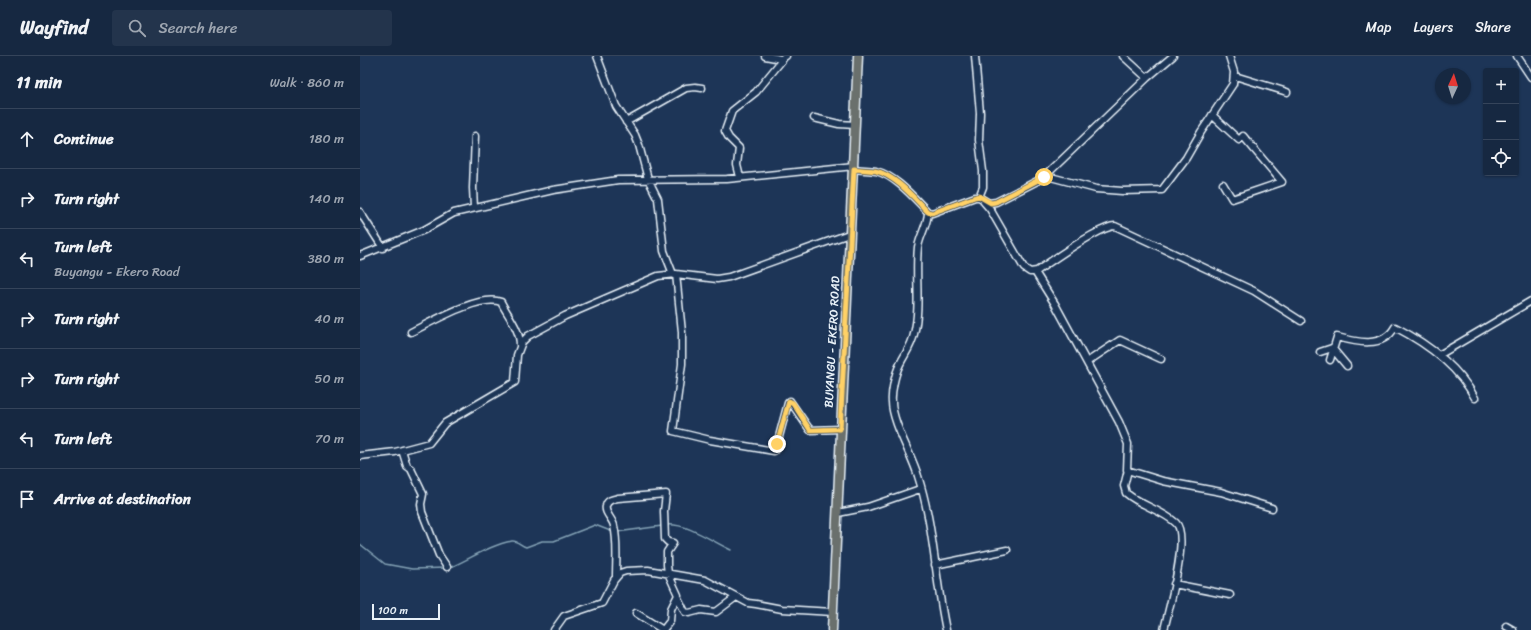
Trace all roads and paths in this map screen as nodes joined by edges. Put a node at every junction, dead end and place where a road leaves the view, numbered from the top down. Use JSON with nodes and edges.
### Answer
{"nodes":[{"id":1,"x":597,"y":56,"type":"edge"},
{"id":2,"x":765,"y":56,"type":"edge"},
{"id":3,"x":858,"y":56,"type":"edge"},
{"id":4,"x":975,"y":56,"type":"edge"},
{"id":5,"x":1123,"y":56,"type":"edge"},
{"id":6,"x":1173,"y":56,"type":"edge"},
{"id":7,"x":1229,"y":56,"type":"edge"},
{"id":8,"x":1516,"y":56,"type":"edge"},
{"id":9,"x":784,"y":57,"type":"edge"},
{"id":10,"x":1234,"y":76,"type":"junction"},
{"id":11,"x":1531,"y":77,"type":"edge"},
{"id":12,"x":1148,"y":78,"type":"junction"},
{"id":13,"x":702,"y":88,"type":"dead end"},
{"id":14,"x":1287,"y":92,"type":"dead end"},
{"id":15,"x":1212,"y":115,"type":"junction"},
{"id":16,"x":814,"y":118,"type":"dead end"},
{"id":17,"x":626,"y":122,"type":"junction"},
{"id":18,"x":855,"y":125,"type":"junction"},
{"id":19,"x":475,"y":136,"type":"dead end"},
{"id":20,"x":854,"y":168,"type":"junction"},
{"id":21,"x":740,"y":177,"type":"junction"},
{"id":22,"x":1044,"y":177,"type":"junction"},
{"id":23,"x":648,"y":179,"type":"junction"},
{"id":24,"x":1224,"y":184,"type":"dead end"},
{"id":25,"x":979,"y":196,"type":"junction"},
{"id":26,"x":474,"y":208,"type":"junction"},
{"id":27,"x":360,"y":212,"type":"edge"},
{"id":28,"x":928,"y":212,"type":"junction"},
{"id":29,"x":849,"y":234,"type":"junction"},
{"id":30,"x":383,"y":248,"type":"junction"},
{"id":31,"x":360,"y":256,"type":"edge"},
{"id":32,"x":1035,"y":272,"type":"junction"},
{"id":33,"x":675,"y":274,"type":"junction"},
{"id":34,"x":1531,"y":301,"type":"edge"},
{"id":35,"x":1301,"y":321,"type":"dead end"},
{"id":36,"x":411,"y":332,"type":"dead end"},
{"id":37,"x":520,"y":345,"type":"junction"},
{"id":38,"x":1332,"y":348,"type":"junction"},
{"id":39,"x":1320,"y":352,"type":"dead end"},
{"id":40,"x":1439,"y":355,"type":"junction"},
{"id":41,"x":1161,"y":359,"type":"dead end"},
{"id":42,"x":1330,"y":360,"type":"dead end"},
{"id":43,"x":1087,"y":362,"type":"junction"},
{"id":44,"x":1347,"y":366,"type":"dead end"},
{"id":45,"x":1475,"y":398,"type":"dead end"},
{"id":46,"x":840,"y":429,"type":"junction"},
{"id":47,"x":402,"y":450,"type":"junction"},
{"id":48,"x":360,"y":456,"type":"edge"},
{"id":49,"x":1128,"y":470,"type":"junction"},
{"id":50,"x":920,"y":489,"type":"junction"},
{"id":51,"x":1272,"y":508,"type":"dead end"},
{"id":52,"x":838,"y":514,"type":"junction"},
{"id":53,"x":1007,"y":550,"type":"dead end"},
{"id":54,"x":936,"y":565,"type":"junction"},
{"id":55,"x":447,"y":567,"type":"dead end"},
{"id":56,"x":668,"y":574,"type":"junction"},
{"id":57,"x":616,"y":577,"type":"junction"},
{"id":58,"x":1174,"y":584,"type":"junction"},
{"id":59,"x":1230,"y":595,"type":"dead end"},
{"id":60,"x":736,"y":597,"type":"junction"},
{"id":61,"x":678,"y":598,"type":"junction"},
{"id":62,"x":833,"y":612,"type":"junction"},
{"id":63,"x":636,"y":613,"type":"dead end"},
{"id":64,"x":1506,"y":626,"type":"dead end"},
{"id":65,"x":554,"y":630,"type":"edge"},
{"id":66,"x":663,"y":630,"type":"edge"},
{"id":67,"x":832,"y":630,"type":"edge"},
{"id":68,"x":946,"y":630,"type":"edge"},
{"id":69,"x":1164,"y":630,"type":"edge"},
{"id":70,"x":1514,"y":630,"type":"edge"}],
"edges":[{"from":1,"to":17,"type":"street"},
{"from":2,"to":9,"type":"street"},
{"from":3,"to":18,"type":"main road","name":"BUYANGU - EKERO ROAD"},
{"from":4,"to":25,"type":"street"},
{"from":5,"to":12,"type":"street"},
{"from":6,"to":12,"type":"street"},
{"from":7,"to":10,"type":"street"},
{"from":8,"to":11,"type":"street"},
{"from":9,"to":21,"type":"street"},
{"from":10,"to":14,"type":"street"},
{"from":10,"to":15,"type":"street"},
{"from":12,"to":22,"type":"street"},
{"from":13,"to":17,"type":"street"},
{"from":15,"to":22,"type":"street"},
{"from":15,"to":24,"type":"street"},
{"from":16,"to":18,"type":"street"},
{"from":17,"to":23,"type":"street"},
{"from":18,"to":20,"type":"main road","name":"BUYANGU - EKERO ROAD"},
{"from":19,"to":26,"type":"street"},
{"from":20,"to":21,"type":"street"},
{"from":20,"to":28,"type":"street"},
{"from":20,"to":29,"type":"main road","name":"BUYANGU - EKERO ROAD"},
{"from":21,"to":23,"type":"street"},
{"from":22,"to":25,"type":"street"},
{"from":23,"to":26,"type":"street"},
{"from":23,"to":33,"type":"street"},
{"from":25,"to":28,"type":"street"},
{"from":25,"to":32,"type":"street"},
{"from":26,"to":30,"type":"street"},
{"from":27,"to":30,"type":"street"},
{"from":28,"to":50,"type":"street"},
{"from":29,"to":33,"type":"street"},
{"from":29,"to":46,"type":"main road","name":"BUYANGU - EKERO ROAD"},
{"from":30,"to":31,"type":"street"},
{"from":32,"to":35,"type":"street"},
{"from":32,"to":43,"type":"street"},
{"from":33,"to":37,"type":"street"},
{"from":33,"to":46,"type":"street"},
{"from":34,"to":40,"type":"street"},
{"from":36,"to":37,"type":"street"},
{"from":37,"to":47,"type":"street"},
{"from":38,"to":39,"type":"street"},
{"from":38,"to":40,"type":"street"},
{"from":38,"to":42,"type":"street"},
{"from":38,"to":44,"type":"street"},
{"from":40,"to":45,"type":"street"},
{"from":41,"to":43,"type":"street"},
{"from":43,"to":49,"type":"street"},
{"from":46,"to":52,"type":"main road","name":"BUYANGU - EKERO ROAD"},
{"from":47,"to":48,"type":"street"},
{"from":47,"to":55,"type":"street"},
{"from":49,"to":51,"type":"street"},
{"from":49,"to":58,"type":"street"},
{"from":50,"to":52,"type":"street"},
{"from":50,"to":54,"type":"street"},
{"from":52,"to":62,"type":"main road","name":"BUYANGU - EKERO ROAD"},
{"from":53,"to":54,"type":"street"},
{"from":54,"to":68,"type":"street"},
{"from":56,"to":57,"type":"street"},
{"from":56,"to":57,"type":"street"},
{"from":56,"to":60,"type":"street"},
{"from":56,"to":61,"type":"street"},
{"from":57,"to":65,"type":"street"},
{"from":58,"to":59,"type":"street"},
{"from":58,"to":69,"type":"street"},
{"from":60,"to":61,"type":"street"},
{"from":60,"to":62,"type":"street"},
{"from":61,"to":66,"type":"street"},
{"from":62,"to":67,"type":"main road","name":"BUYANGU - EKERO ROAD"},
{"from":63,"to":66,"type":"street"},
{"from":64,"to":70,"type":"street"}]}
